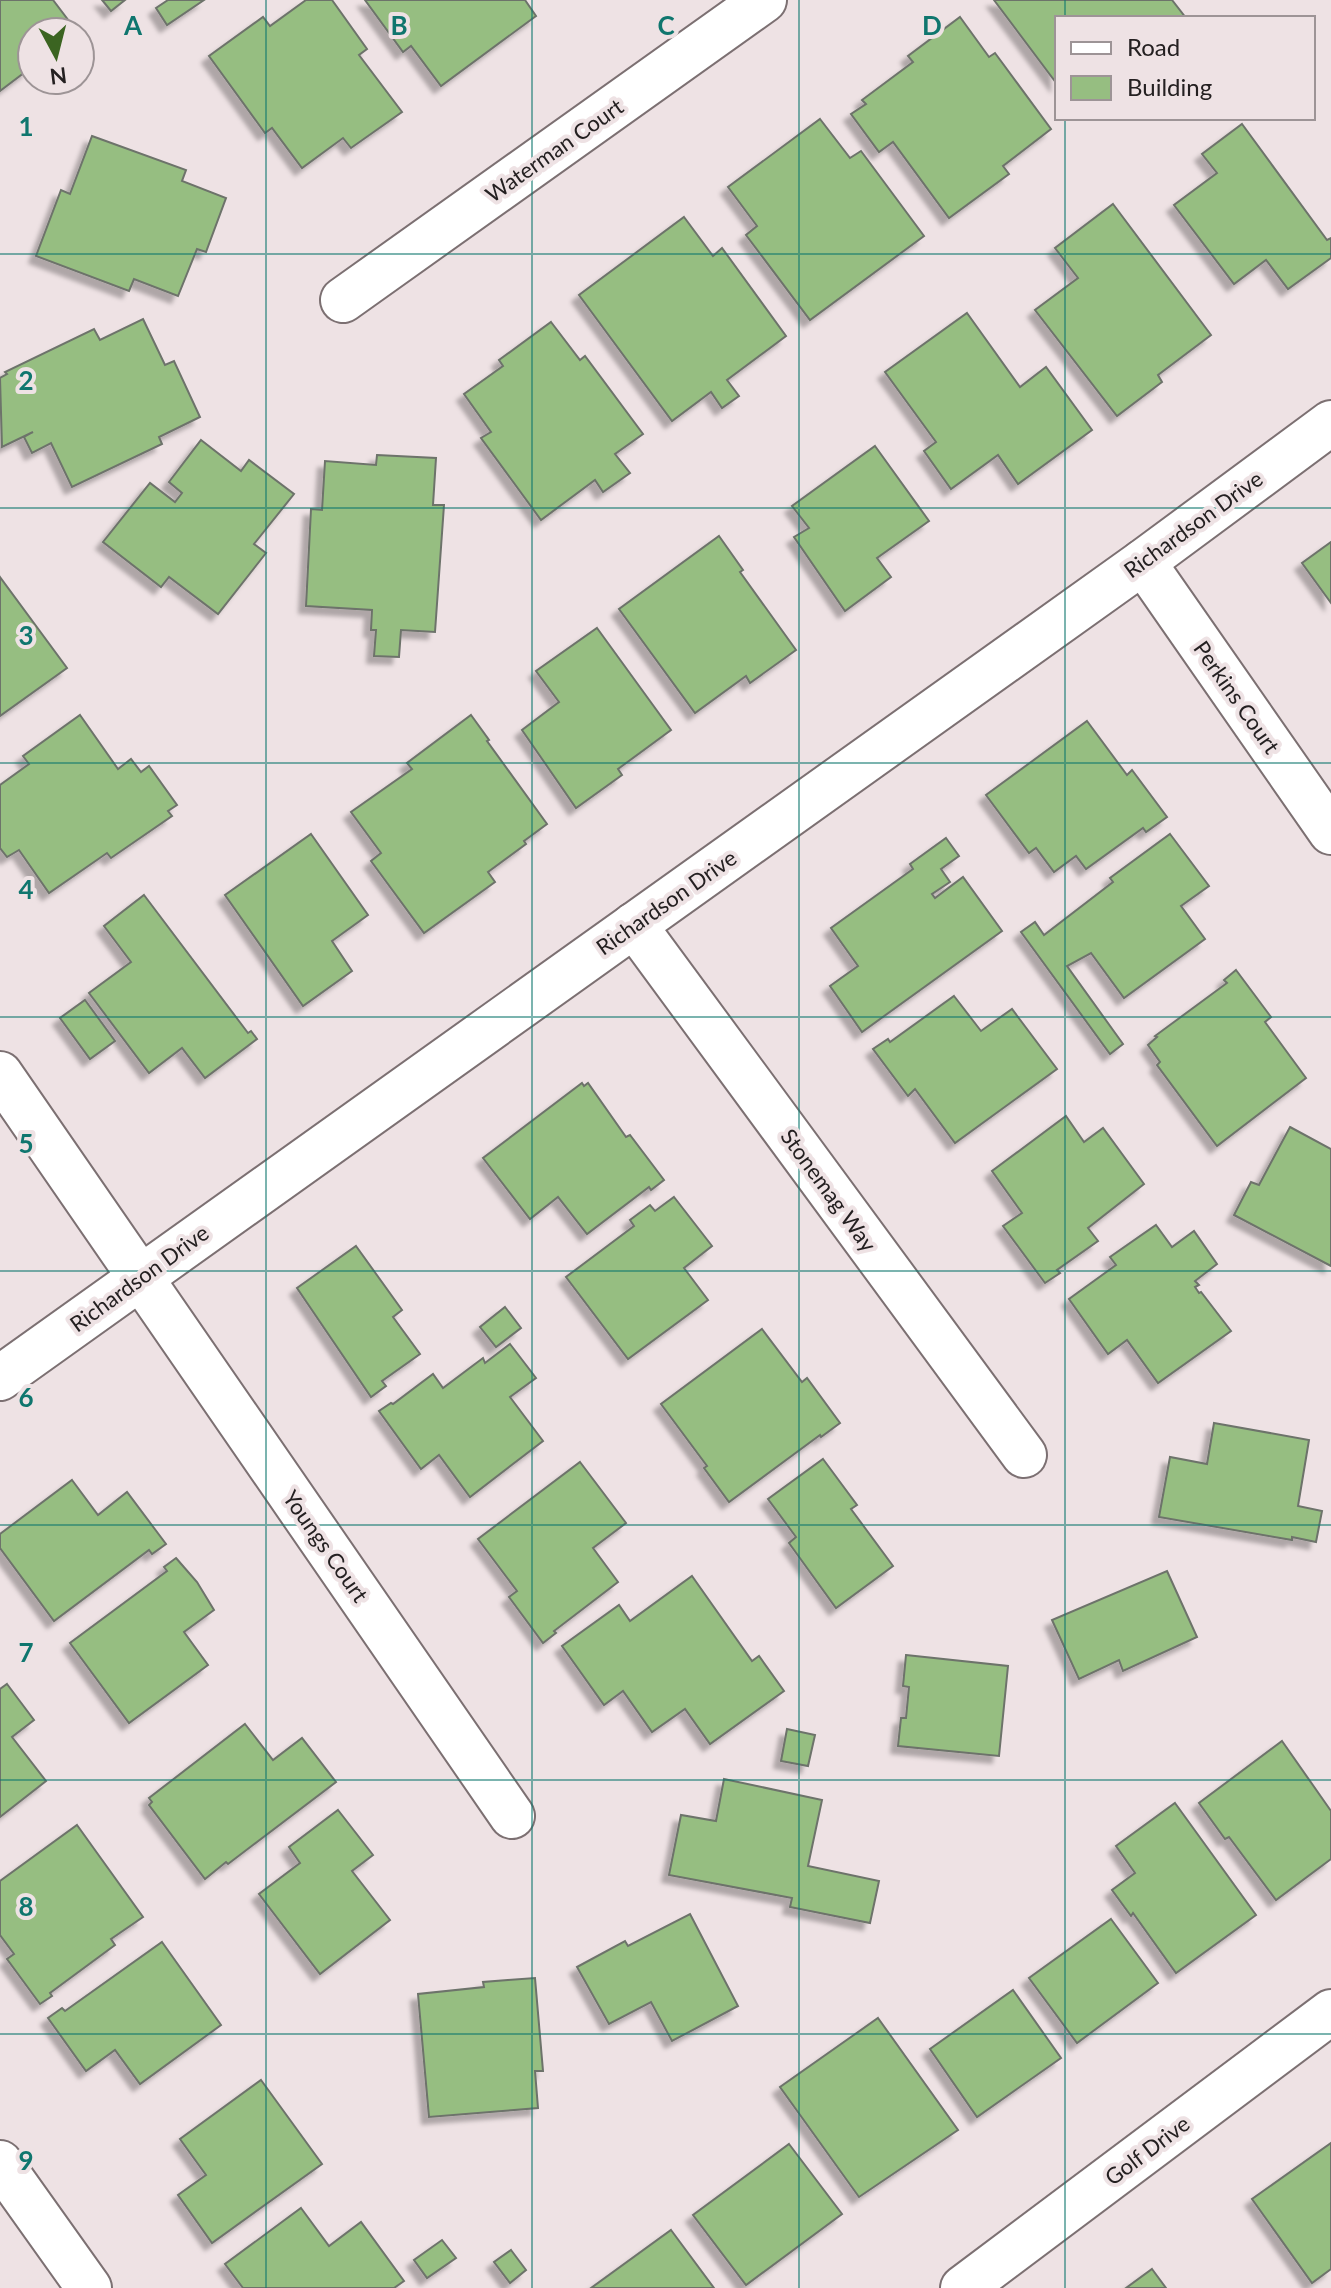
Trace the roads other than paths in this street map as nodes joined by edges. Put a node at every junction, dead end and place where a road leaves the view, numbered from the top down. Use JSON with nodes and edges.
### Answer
{"nodes":[{"id":1,"x":764,"y":0,"type":"edge"},
{"id":2,"x":343,"y":300,"type":"dead end"},
{"id":3,"x":1331,"y":423,"type":"edge"},
{"id":4,"x":1143,"y":562,"type":"junction"},
{"id":5,"x":1331,"y":832,"type":"edge"},
{"id":6,"x":634,"y":925,"type":"junction"},
{"id":7,"x":0,"y":1074,"type":"edge"},
{"id":8,"x":140,"y":1276,"type":"junction"},
{"id":9,"x":0,"y":1378,"type":"edge"},
{"id":10,"x":1024,"y":1455,"type":"dead end"},
{"id":11,"x":512,"y":1816,"type":"dead end"},
{"id":12,"x":1331,"y":2012,"type":"edge"},
{"id":13,"x":0,"y":2163,"type":"edge"},
{"id":14,"x":89,"y":2288,"type":"edge"},
{"id":15,"x":963,"y":2288,"type":"edge"}],
"edges":[{"from":1,"to":2,"type":"street","name":"Waterman Court"},
{"from":3,"to":4,"type":"street","name":"Richardson Drive"},
{"from":4,"to":5,"type":"street","name":"Perkins Court"},
{"from":4,"to":6,"type":"street","name":"Richardson Drive"},
{"from":6,"to":8,"type":"street","name":"Richardson Drive"},
{"from":6,"to":10,"type":"street","name":"Stonemag Way"},
{"from":7,"to":8,"type":"street","name":"Youngs Court"},
{"from":8,"to":9,"type":"street","name":"Richardson Drive"},
{"from":8,"to":11,"type":"street","name":"Youngs Court"},
{"from":12,"to":15,"type":"street","name":"Golf Drive"},
{"from":13,"to":14,"type":"street"}]}
